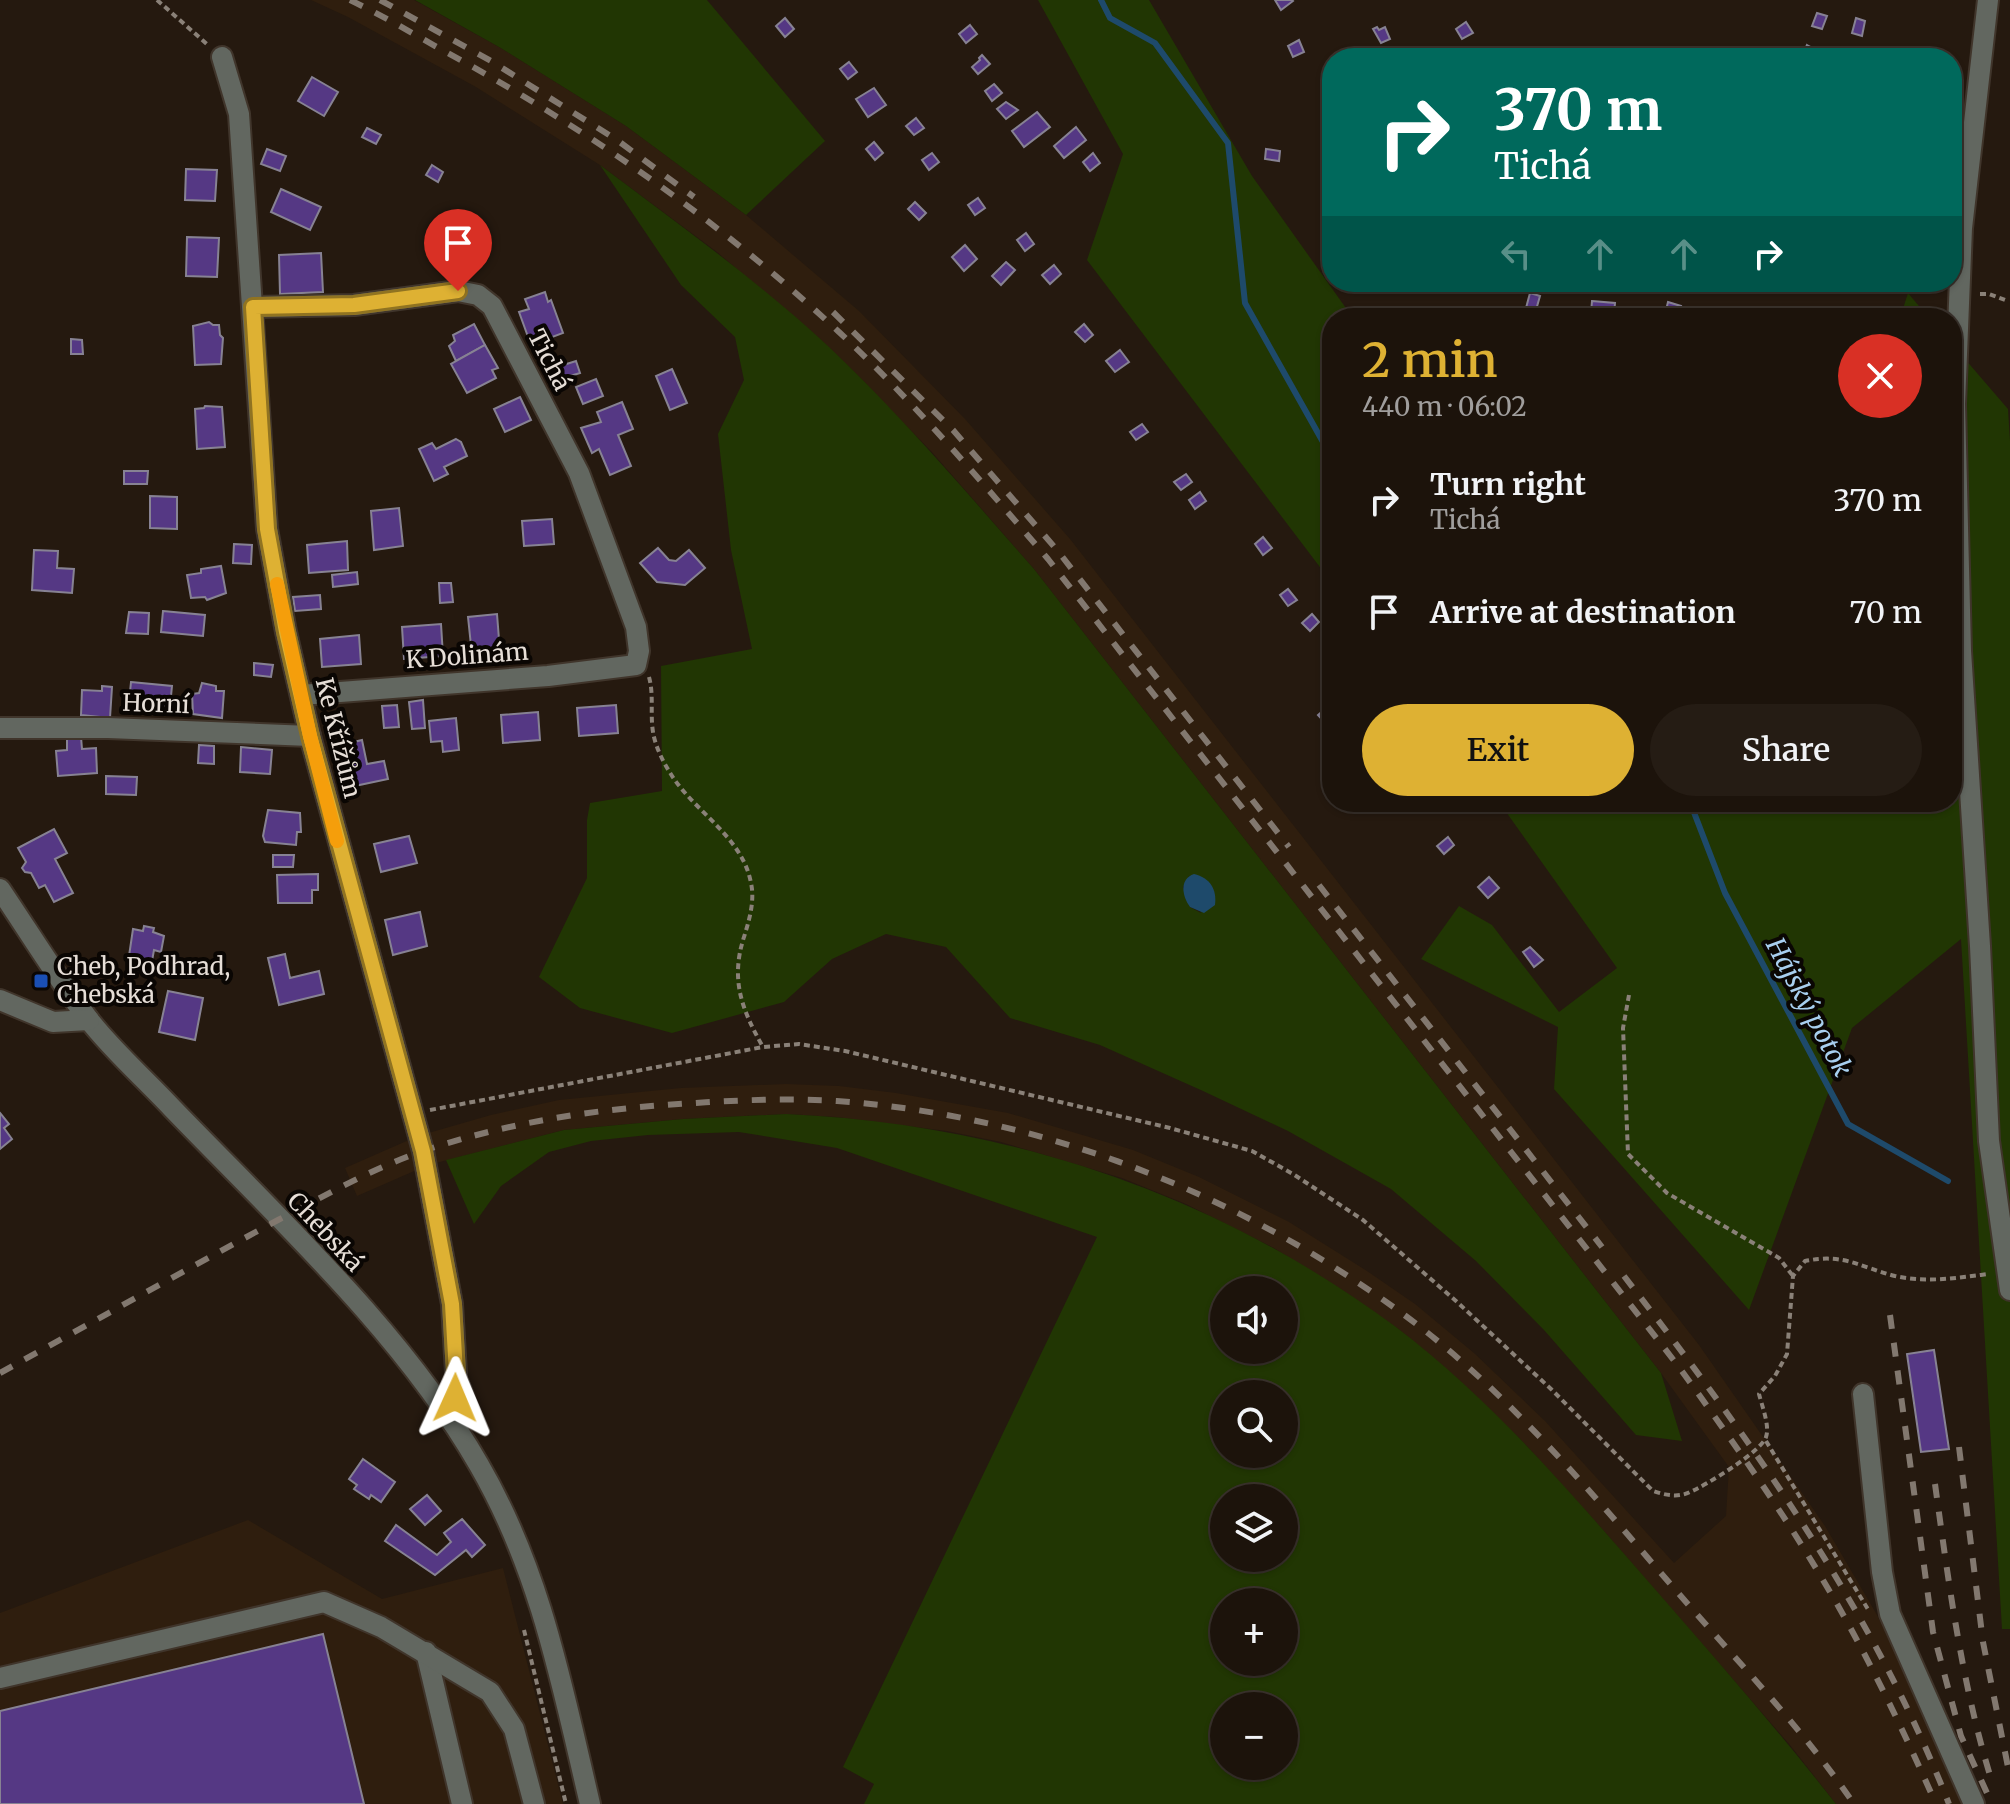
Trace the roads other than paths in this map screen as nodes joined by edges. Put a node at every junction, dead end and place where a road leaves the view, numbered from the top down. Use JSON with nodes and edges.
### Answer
{"nodes":[{"id":1,"x":1988,"y":0,"type":"edge"},
{"id":2,"x":222,"y":57,"type":"road end"},
{"id":3,"x":1962,"y":242,"type":"edge"},
{"id":4,"x":253,"y":307,"type":"junction"},
{"id":5,"x":637,"y":664,"type":"joint"},
{"id":6,"x":1962,"y":667,"type":"edge"},
{"id":7,"x":301,"y":695,"type":"junction"},
{"id":8,"x":0,"y":728,"type":"edge"},
{"id":9,"x":310,"y":736,"type":"junction"},
{"id":10,"x":0,"y":889,"type":"edge"},
{"id":11,"x":0,"y":1000,"type":"edge"},
{"id":12,"x":89,"y":1020,"type":"junction"},
{"id":13,"x":2009,"y":1281,"type":"edge"},
{"id":14,"x":1863,"y":1394,"type":"dead end"},
{"id":15,"x":453,"y":1423,"type":"junction"},
{"id":16,"x":426,"y":1652,"type":"junction"},
{"id":17,"x":0,"y":1678,"type":"edge"},
{"id":18,"x":462,"y":1804,"type":"edge"},
{"id":19,"x":534,"y":1804,"type":"edge"},
{"id":20,"x":590,"y":1804,"type":"edge"},
{"id":21,"x":1974,"y":1804,"type":"edge"}],
"edges":[{"from":1,"to":3,"type":"street"},
{"from":2,"to":4,"type":"street","name":"Ke Křížům"},
{"from":4,"to":5,"type":"street","name":"Tichá"},
{"from":4,"to":7,"type":"street","name":"Ke Křížům"},
{"from":5,"to":7,"type":"street","name":"K Dolinám"},
{"from":6,"to":13,"type":"street"},
{"from":7,"to":9,"type":"street","name":"Ke Křížům"},
{"from":8,"to":9,"type":"street","name":"Horní"},
{"from":9,"to":15,"type":"street","name":"Ke Křížům"},
{"from":10,"to":12,"type":"street","name":"Chebská"},
{"from":11,"to":12,"type":"street"},
{"from":12,"to":15,"type":"street","name":"Chebská"},
{"from":14,"to":21,"type":"street"},
{"from":15,"to":20,"type":"street","name":"Chebská"},
{"from":16,"to":17,"type":"street"},
{"from":16,"to":18,"type":"street"},
{"from":16,"to":19,"type":"street"}]}
